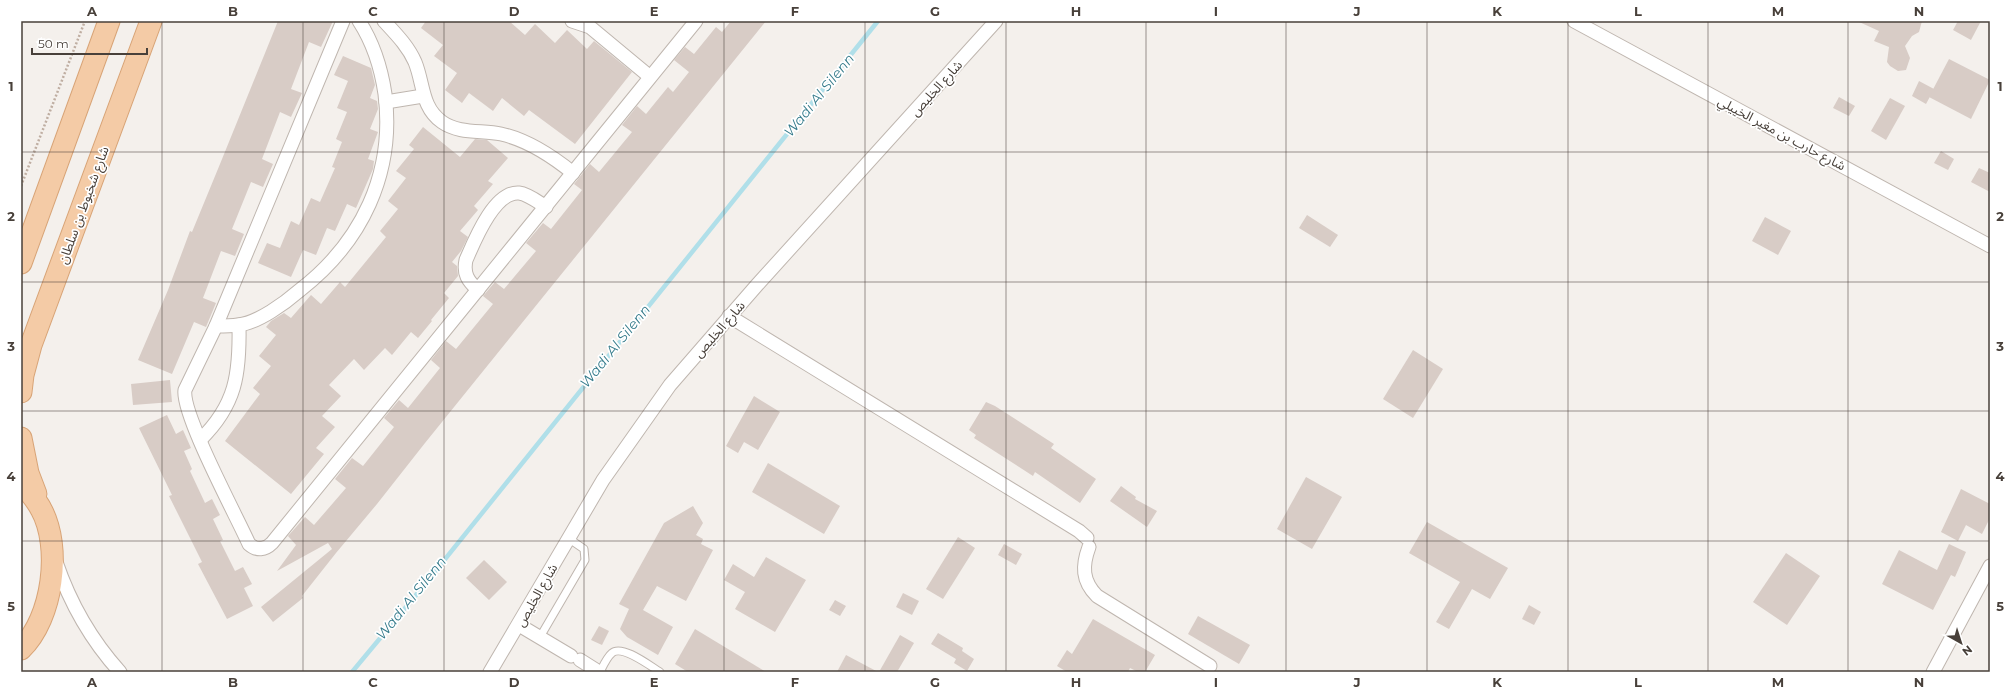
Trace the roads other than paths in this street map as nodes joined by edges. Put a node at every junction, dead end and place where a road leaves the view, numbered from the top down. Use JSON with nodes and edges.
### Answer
{"nodes":[{"id":1,"x":109,"y":21,"type":"edge"},
{"id":2,"x":151,"y":21,"type":"edge"},
{"id":3,"x":343,"y":21,"type":"edge"},
{"id":4,"x":359,"y":21,"type":"edge"},
{"id":5,"x":384,"y":21,"type":"edge"},
{"id":6,"x":572,"y":21,"type":"edge"},
{"id":7,"x":696,"y":21,"type":"edge"},
{"id":8,"x":996,"y":21,"type":"edge"},
{"id":9,"x":1574,"y":21,"type":"edge"},
{"id":10,"x":649,"y":76,"type":"junction"},
{"id":11,"x":87,"y":80,"type":"junction"},
{"id":12,"x":423,"y":96,"type":"junction"},
{"id":13,"x":386,"y":102,"type":"junction"},
{"id":14,"x":573,"y":173,"type":"junction"},
{"id":15,"x":546,"y":207,"type":"junction"},
{"id":16,"x":21,"y":232,"type":"edge"},
{"id":17,"x":1990,"y":246,"type":"edge"},
{"id":18,"x":21,"y":263,"type":"edge"},
{"id":19,"x":478,"y":290,"type":"junction"},
{"id":20,"x":730,"y":316,"type":"junction"},
{"id":21,"x":216,"y":326,"type":"junction"},
{"id":22,"x":239,"y":326,"type":"junction"},
{"id":23,"x":21,"y":392,"type":"edge"},
{"id":24,"x":21,"y":438,"type":"edge"},
{"id":25,"x":200,"y":440,"type":"junction"},
{"id":26,"x":21,"y":481,"type":"edge"},
{"id":27,"x":41,"y":509,"type":"junction"},
{"id":28,"x":568,"y":538,"type":"junction"},
{"id":29,"x":52,"y":553,"type":"junction"},
{"id":30,"x":1990,"y":566,"type":"edge"},
{"id":31,"x":518,"y":625,"type":"junction"},
{"id":32,"x":540,"y":637,"type":"junction"},
{"id":33,"x":21,"y":648,"type":"edge"},
{"id":34,"x":1210,"y":666,"type":"dead end"},
{"id":35,"x":120,"y":672,"type":"edge"},
{"id":36,"x":490,"y":672,"type":"edge"},
{"id":37,"x":600,"y":672,"type":"edge"},
{"id":38,"x":660,"y":672,"type":"edge"},
{"id":39,"x":1932,"y":672,"type":"edge"}],
"edges":[{"from":1,"to":11,"type":"main road"},
{"from":2,"to":23,"type":"main road","name":"شارع شخبوط بن سلطان"},
{"from":3,"to":21,"type":"street"},
{"from":4,"to":13,"type":"street"},
{"from":5,"to":12,"type":"street"},
{"from":6,"to":10,"type":"street"},
{"from":7,"to":10,"type":"street"},
{"from":8,"to":20,"type":"street","name":"شارع الخليص"},
{"from":9,"to":17,"type":"street","name":"شارع حارب بن مغير الخييلي"},
{"from":10,"to":14,"type":"street"},
{"from":11,"to":16,"type":"main road"},
{"from":11,"to":18,"type":"main road"},
{"from":12,"to":13,"type":"street"},
{"from":12,"to":14,"type":"street"},
{"from":13,"to":22,"type":"street"},
{"from":14,"to":15,"type":"street"},
{"from":15,"to":19,"type":"street"},
{"from":15,"to":19,"type":"street"},
{"from":19,"to":25,"type":"street"},
{"from":20,"to":28,"type":"street","name":"شارع الخليص"},
{"from":20,"to":34,"type":"street"},
{"from":21,"to":22,"type":"street"},
{"from":21,"to":25,"type":"street"},
{"from":22,"to":25,"type":"street"},
{"from":24,"to":27,"type":"main road"},
{"from":26,"to":27,"type":"main road"},
{"from":27,"to":29,"type":"main road"},
{"from":28,"to":31,"type":"street","name":"شارع الخليص"},
{"from":28,"to":32,"type":"lane"},
{"from":29,"to":33,"type":"main road"},
{"from":29,"to":35,"type":"street"},
{"from":30,"to":39,"type":"street"},
{"from":31,"to":32,"type":"street"},
{"from":31,"to":36,"type":"street","name":"شارع الخليص"},
{"from":32,"to":37,"type":"street"},
{"from":37,"to":38,"type":"lane"}]}
